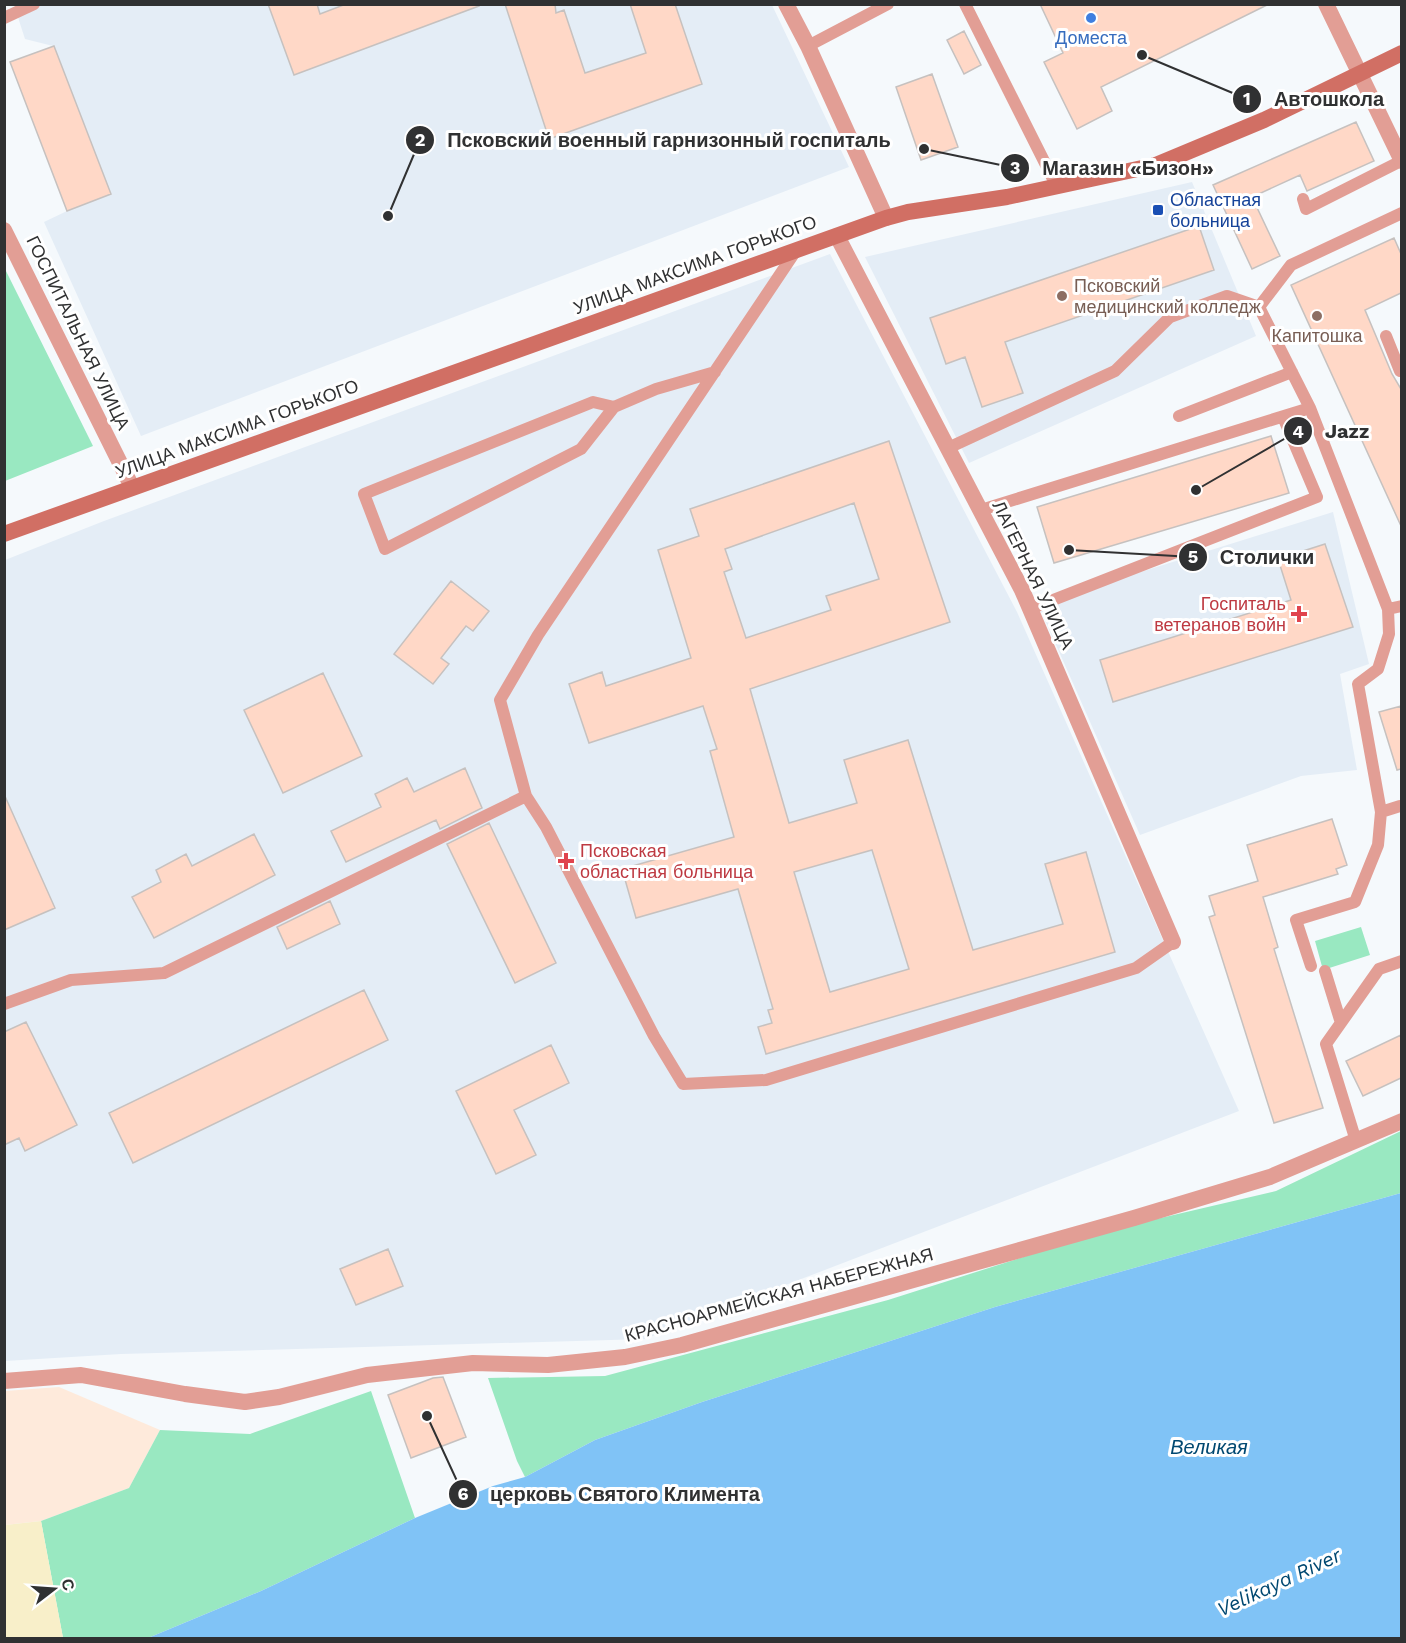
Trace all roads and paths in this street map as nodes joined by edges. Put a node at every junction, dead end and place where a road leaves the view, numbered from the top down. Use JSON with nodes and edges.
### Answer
{"nodes":[{"id":1,"x":34,"y":4,"type":"edge"},
{"id":2,"x":786,"y":4,"type":"edge"},
{"id":3,"x":888,"y":4,"type":"edge"},
{"id":4,"x":965,"y":4,"type":"edge"},
{"id":5,"x":1326,"y":4,"type":"edge"},
{"id":6,"x":4,"y":18,"type":"edge"},
{"id":7,"x":808,"y":46,"type":"junction"},
{"id":8,"x":1401,"y":53,"type":"edge"},
{"id":9,"x":1359,"y":74,"type":"junction"},
{"id":10,"x":1401,"y":161,"type":"edge"},
{"id":11,"x":1056,"y":185,"type":"junction"},
{"id":12,"x":1303,"y":199,"type":"dead end"},
{"id":13,"x":1401,"y":213,"type":"edge"},
{"id":14,"x":886,"y":218,"type":"junction"},
{"id":15,"x":4,"y":230,"type":"edge"},
{"id":16,"x":837,"y":236,"type":"junction"},
{"id":17,"x":797,"y":249,"type":"junction"},
{"id":18,"x":1258,"y":307,"type":"junction"},
{"id":19,"x":1386,"y":336,"type":"dead end"},
{"id":20,"x":1401,"y":370,"type":"edge"},
{"id":21,"x":715,"y":372,"type":"junction"},
{"id":22,"x":1292,"y":372,"type":"junction"},
{"id":23,"x":615,"y":407,"type":"junction"},
{"id":24,"x":1310,"y":408,"type":"junction"},
{"id":25,"x":1179,"y":416,"type":"dead end"},
{"id":26,"x":1283,"y":417,"type":"junction"},
{"id":27,"x":948,"y":448,"type":"junction"},
{"id":28,"x":132,"y":487,"type":"junction"},
{"id":29,"x":981,"y":510,"type":"junction"},
{"id":30,"x":4,"y":534,"type":"edge"},
{"id":31,"x":1401,"y":606,"type":"edge"},
{"id":32,"x":1030,"y":609,"type":"junction"},
{"id":33,"x":1388,"y":609,"type":"junction"},
{"id":34,"x":526,"y":796,"type":"junction"},
{"id":35,"x":1400,"y":806,"type":"edge"},
{"id":36,"x":1381,"y":812,"type":"junction"},
{"id":37,"x":1173,"y":942,"type":"joint"},
{"id":38,"x":1401,"y":961,"type":"edge"},
{"id":39,"x":1311,"y":966,"type":"dead end"},
{"id":40,"x":1325,"y":971,"type":"dead end"},
{"id":41,"x":4,"y":1004,"type":"edge"},
{"id":42,"x":1341,"y":1023,"type":"junction"},
{"id":43,"x":1401,"y":1121,"type":"edge"},
{"id":44,"x":1356,"y":1141,"type":"junction"},
{"id":45,"x":4,"y":1381,"type":"edge"}],
"edges":[{"from":1,"to":6,"type":"lane"},
{"from":2,"to":7,"type":"street"},
{"from":3,"to":7,"type":"lane"},
{"from":4,"to":11,"type":"lane"},
{"from":5,"to":9,"type":"street"},
{"from":7,"to":14,"type":"street"},
{"from":8,"to":9,"type":"main road","name":"УЛИЦА МАКСИМА ГОРЬКОГО"},
{"from":9,"to":10,"type":"street"},
{"from":9,"to":11,"type":"main road","name":"УЛИЦА МАКСИМА ГОРЬКОГО"},
{"from":10,"to":12,"type":"lane"},
{"from":11,"to":14,"type":"main road","name":"УЛИЦА МАКСИМА ГОРЬКОГО"},
{"from":13,"to":18,"type":"lane"},
{"from":14,"to":16,"type":"main road","name":"УЛИЦА МАКСИМА ГОРЬКОГО"},
{"from":15,"to":28,"type":"street","name":"ГОСПИТАЛЬНАЯ УЛИЦА"},
{"from":16,"to":17,"type":"main road","name":"УЛИЦА МАКСИМА ГОРЬКОГО"},
{"from":16,"to":27,"type":"street","name":"ЛАГЕРНАЯ УЛИЦА"},
{"from":17,"to":21,"type":"lane"},
{"from":17,"to":28,"type":"main road","name":"УЛИЦА МАКСИМА ГОРЬКОГО"},
{"from":18,"to":22,"type":"lane"},
{"from":18,"to":27,"type":"lane"},
{"from":19,"to":20,"type":"lane"},
{"from":21,"to":23,"type":"lane"},
{"from":21,"to":34,"type":"lane"},
{"from":22,"to":24,"type":"lane"},
{"from":22,"to":25,"type":"lane"},
{"from":23,"to":23,"type":"lane"},
{"from":24,"to":26,"type":"lane"},
{"from":24,"to":33,"type":"lane"},
{"from":26,"to":29,"type":"lane"},
{"from":26,"to":32,"type":"lane"},
{"from":27,"to":29,"type":"street","name":"ЛАГЕРНАЯ УЛИЦА"},
{"from":28,"to":30,"type":"main road","name":"УЛИЦА МАКСИМА ГОРЬКОГО"},
{"from":29,"to":32,"type":"street","name":"ЛАГЕРНАЯ УЛИЦА"},
{"from":31,"to":33,"type":"lane"},
{"from":32,"to":37,"type":"street","name":"ЛАГЕРНАЯ УЛИЦА"},
{"from":33,"to":36,"type":"lane"},
{"from":34,"to":37,"type":"lane"},
{"from":34,"to":41,"type":"lane"},
{"from":35,"to":36,"type":"lane"},
{"from":36,"to":39,"type":"lane"},
{"from":38,"to":42,"type":"lane"},
{"from":40,"to":42,"type":"lane"},
{"from":42,"to":44,"type":"lane"},
{"from":43,"to":44,"type":"street","name":"КРАСНОАРМЕЙСКАЯ НАБЕРЕЖНАЯ"},
{"from":44,"to":45,"type":"street","name":"КРАСНОАРМЕЙСКАЯ НАБЕРЕЖНАЯ"}]}
